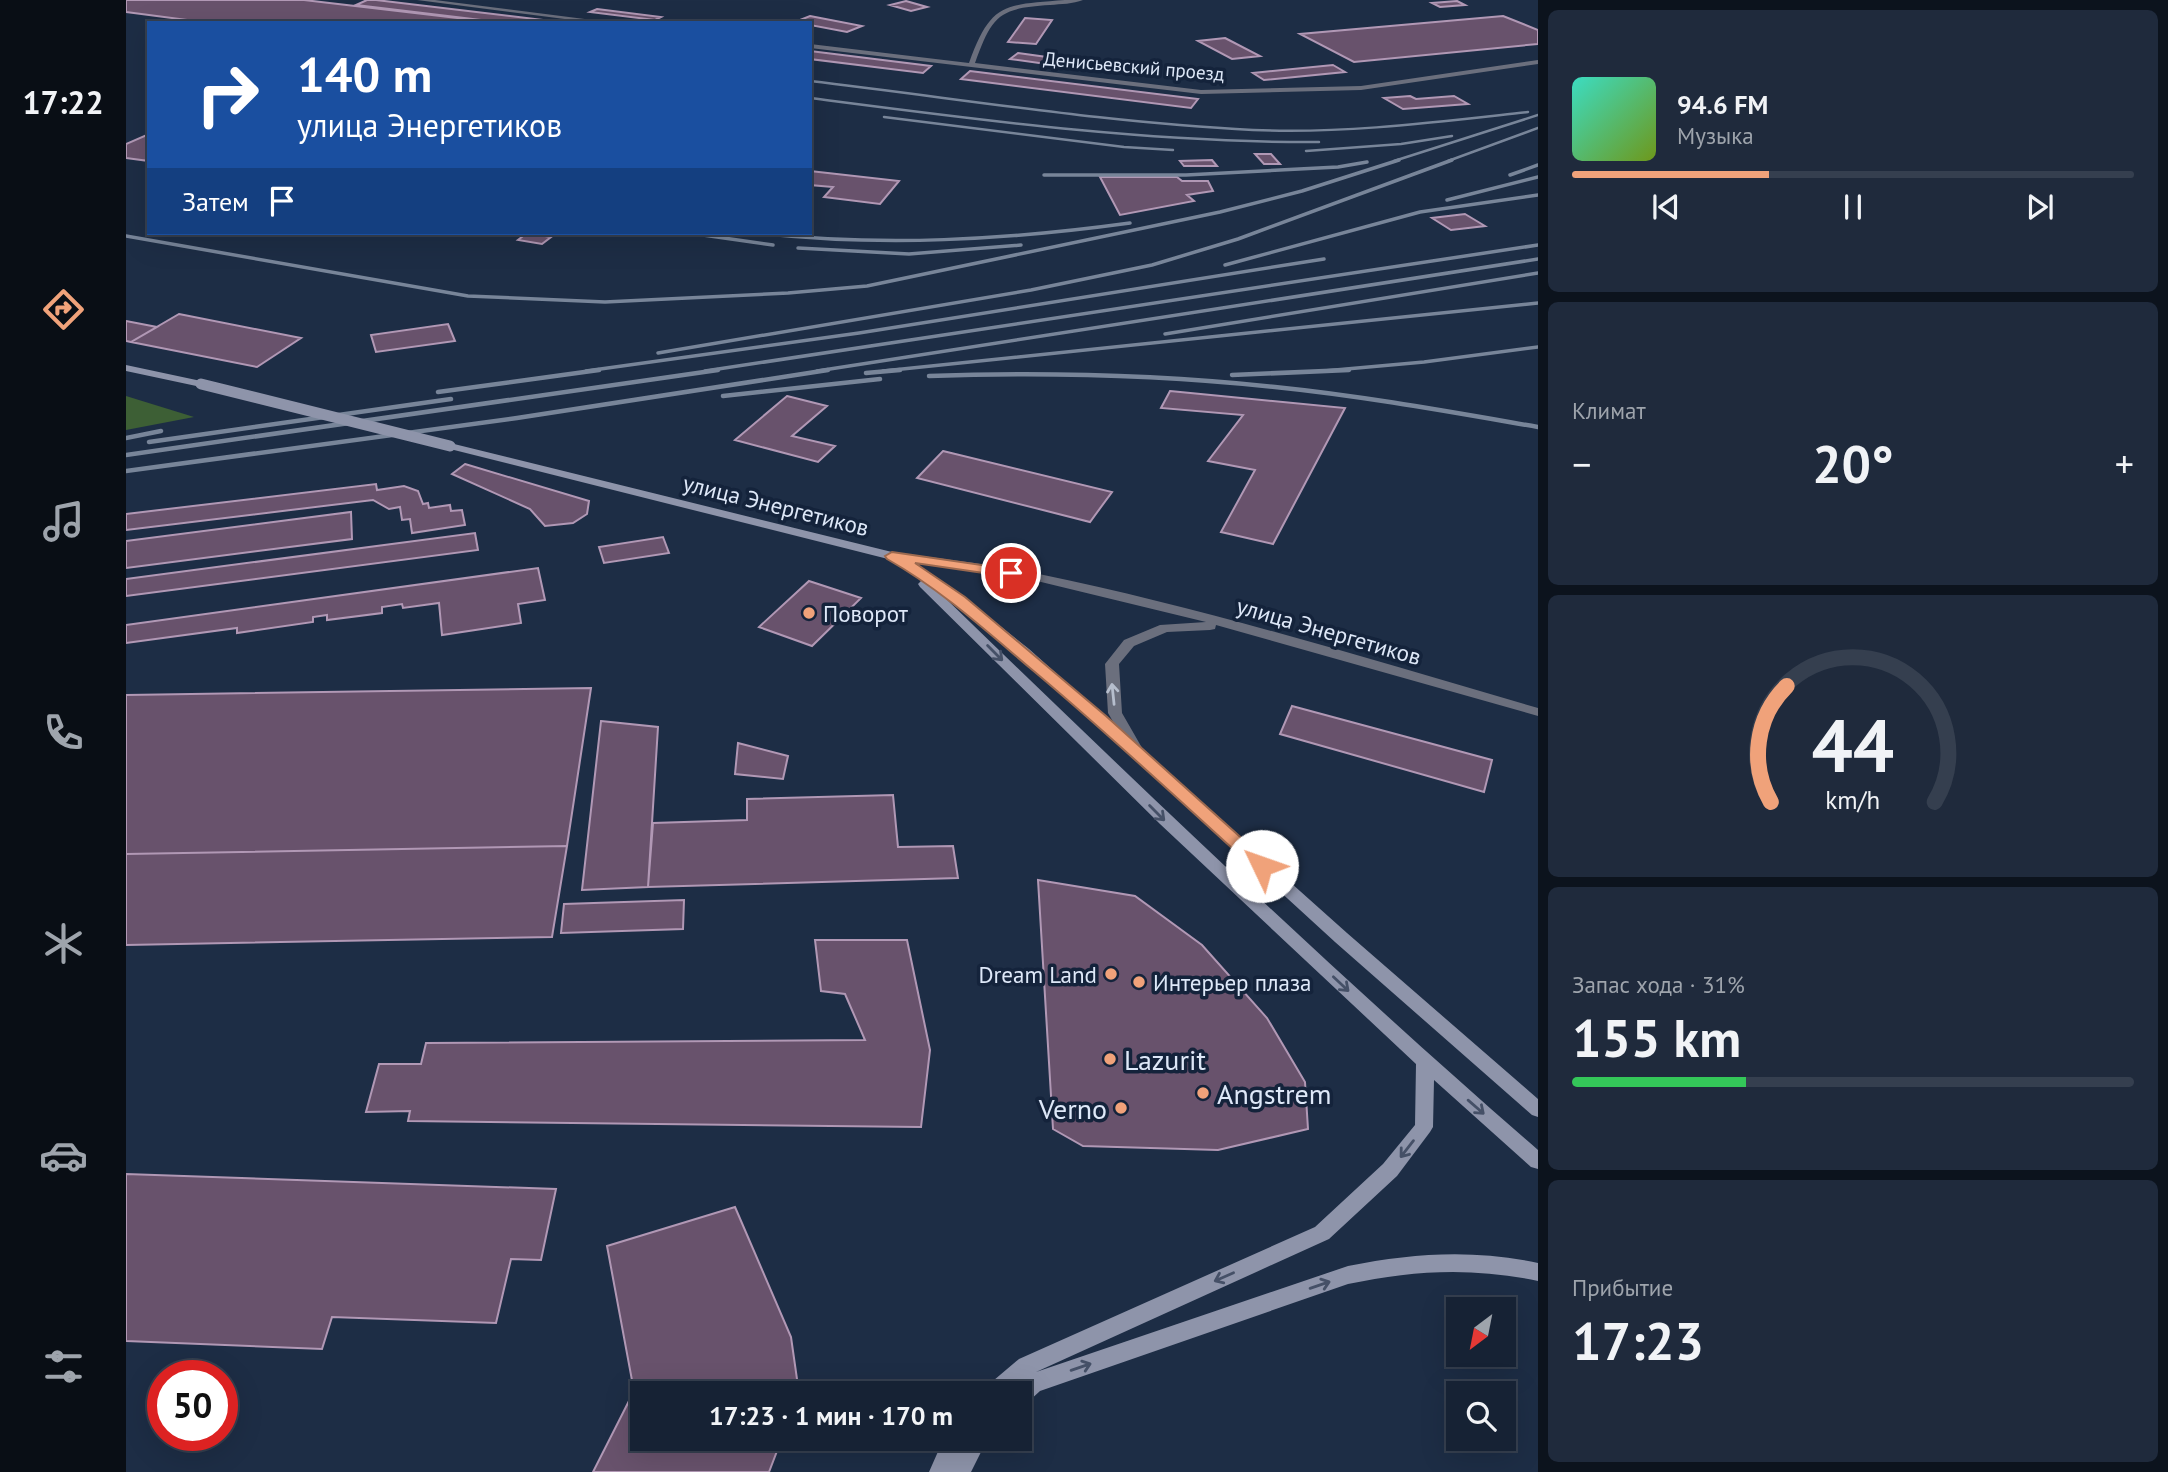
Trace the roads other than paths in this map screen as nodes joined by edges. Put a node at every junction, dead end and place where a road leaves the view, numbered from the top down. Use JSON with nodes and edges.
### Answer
{"nodes":[{"id":1,"x":421,"y":0,"type":"edge"},
{"id":2,"x":1080,"y":0,"type":"edge"},
{"id":3,"x":596,"y":21,"type":"edge"},
{"id":4,"x":812,"y":46,"type":"edge"},
{"id":5,"x":1538,"y":62,"type":"edge"},
{"id":6,"x":971,"y":65,"type":"junction"},
{"id":7,"x":126,"y":368,"type":"edge"},
{"id":8,"x":892,"y":556,"type":"junction"},
{"id":9,"x":1273,"y":636,"type":"junction"},
{"id":10,"x":1538,"y":712,"type":"edge"},
{"id":11,"x":1139,"y":756,"type":"junction"},
{"id":12,"x":1462,"y":1046,"type":"junction"},
{"id":13,"x":1424,"y":1062,"type":"junction"},
{"id":14,"x":1538,"y":1097,"type":"edge"},
{"id":15,"x":1538,"y":1111,"type":"edge"},
{"id":16,"x":1538,"y":1161,"type":"edge"},
{"id":17,"x":1538,"y":1272,"type":"edge"},
{"id":18,"x":1009,"y":1381,"type":"edge"},
{"id":19,"x":1032,"y":1384,"type":"edge"},
{"id":20,"x":950,"y":1451,"type":"edge"},
{"id":21,"x":970,"y":1451,"type":"edge"},
{"id":22,"x":940,"y":1472,"type":"edge"},
{"id":23,"x":960,"y":1472,"type":"edge"}],
"edges":[{"from":1,"to":3,"type":"street"},
{"from":2,"to":6,"type":"street"},
{"from":4,"to":6,"type":"street","name":"Денисьевский проезд"},
{"from":5,"to":6,"type":"street","name":"Денисьевский проезд"},
{"from":7,"to":8,"type":"main road","name":"улица Энергетиков","bridge":true},
{"from":8,"to":9,"type":"street","name":"улица Энергетиков"},
{"from":8,"to":11,"type":"main road"},
{"from":8,"to":13,"type":"main road","one_way":true},
{"from":9,"to":10,"type":"street","name":"улица Энергетиков"},
{"from":11,"to":9,"type":"street","one_way":true},
{"from":11,"to":12,"type":"main road"},
{"from":12,"to":14,"type":"main road"},
{"from":12,"to":15,"type":"main road"},
{"from":13,"to":16,"type":"main road","one_way":true},
{"from":13,"to":18,"type":"main road","one_way":true},
{"from":19,"to":17,"type":"main road","one_way":true},
{"from":20,"to":22,"type":"main road"},
{"from":21,"to":23,"type":"main road"}]}
